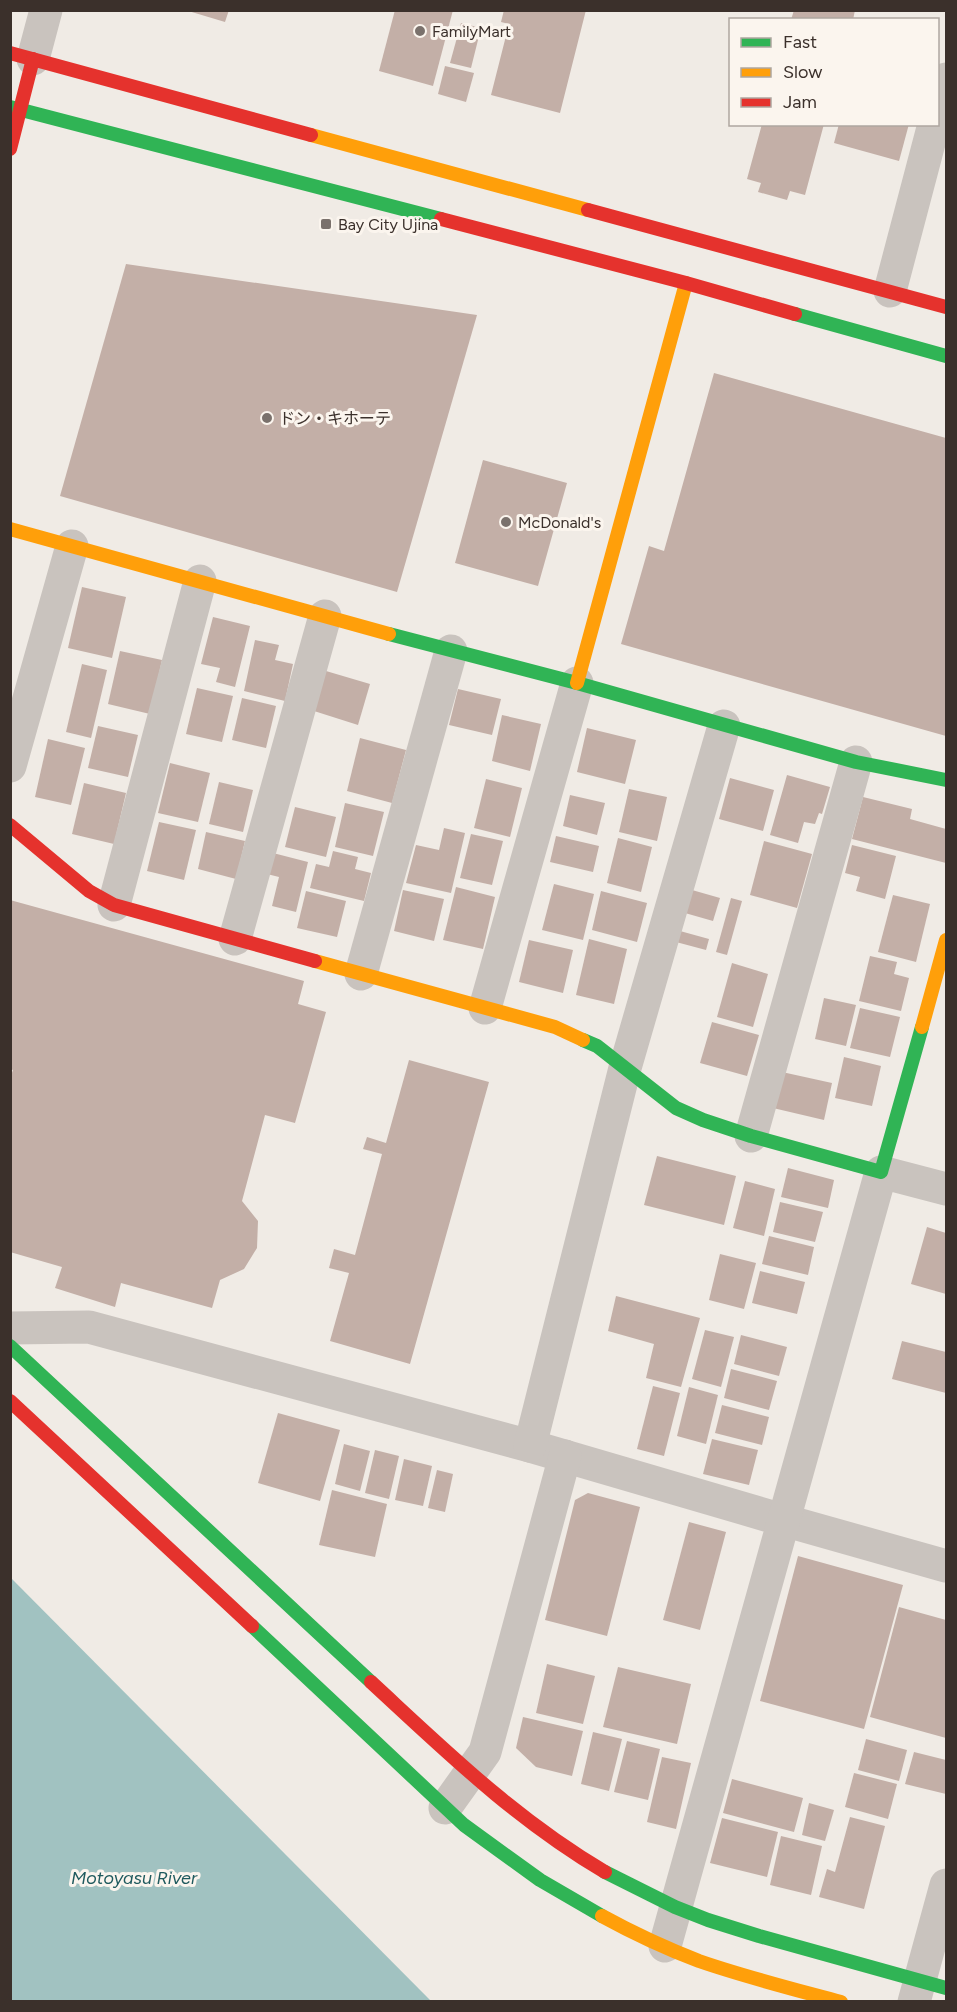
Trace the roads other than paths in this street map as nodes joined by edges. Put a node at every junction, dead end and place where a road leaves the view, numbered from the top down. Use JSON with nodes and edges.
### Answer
{"nodes":[{"id":1,"x":46,"y":10,"type":"edge"},
{"id":2,"x":22,"y":56,"type":"edge"},
{"id":3,"x":946,"y":79,"type":"edge"},
{"id":4,"x":15,"y":108,"type":"edge"},
{"id":5,"x":939,"y":108,"type":"edge"},
{"id":6,"x":933,"y":126,"type":"edge"},
{"id":7,"x":10,"y":149,"type":"edge"},
{"id":8,"x":686,"y":283,"type":"junction"},
{"id":9,"x":890,"y":291,"type":"junction"},
{"id":10,"x":946,"y":307,"type":"edge"},
{"id":11,"x":946,"y":356,"type":"edge"},
{"id":12,"x":10,"y":529,"type":"edge"},
{"id":13,"x":72,"y":546,"type":"junction"},
{"id":14,"x":200,"y":580,"type":"junction"},
{"id":15,"x":325,"y":616,"type":"junction"},
{"id":16,"x":451,"y":651,"type":"junction"},
{"id":17,"x":577,"y":683,"type":"junction"},
{"id":18,"x":724,"y":726,"type":"junction"},
{"id":19,"x":856,"y":762,"type":"junction"},
{"id":20,"x":10,"y":766,"type":"edge"},
{"id":21,"x":946,"y":780,"type":"edge"},
{"id":22,"x":10,"y":825,"type":"edge"},
{"id":23,"x":114,"y":905,"type":"junction"},
{"id":24,"x":235,"y":939,"type":"junction"},
{"id":25,"x":946,"y":940,"type":"edge"},
{"id":26,"x":361,"y":974,"type":"junction"},
{"id":27,"x":485,"y":1008,"type":"junction"},
{"id":28,"x":625,"y":1068,"type":"junction"},
{"id":29,"x":751,"y":1136,"type":"junction"},
{"id":30,"x":881,"y":1172,"type":"junction"},
{"id":31,"x":946,"y":1189,"type":"edge"},
{"id":32,"x":10,"y":1328,"type":"edge"},
{"id":33,"x":10,"y":1346,"type":"edge"},
{"id":34,"x":10,"y":1401,"type":"edge"},
{"id":35,"x":530,"y":1446,"type":"junction"},
{"id":36,"x":565,"y":1456,"type":"junction"},
{"id":37,"x":783,"y":1520,"type":"junction"},
{"id":38,"x":946,"y":1566,"type":"edge"},
{"id":39,"x":469,"y":1774,"type":"junction"},
{"id":40,"x":445,"y":1808,"type":"junction"},
{"id":41,"x":946,"y":1885,"type":"edge"},
{"id":42,"x":676,"y":1907,"type":"junction"},
{"id":43,"x":665,"y":1946,"type":"junction"},
{"id":44,"x":926,"y":1990,"type":"edge"},
{"id":45,"x":841,"y":2001,"type":"edge"}],
"edges":[{"from":1,"to":2,"type":"street"},
{"from":2,"to":4,"type":"street"},
{"from":2,"to":9,"type":"street"},
{"from":3,"to":5,"type":"street"},
{"from":4,"to":7,"type":"street"},
{"from":4,"to":8,"type":"street"},
{"from":6,"to":9,"type":"street"},
{"from":8,"to":11,"type":"street"},
{"from":8,"to":17,"type":"street"},
{"from":9,"to":10,"type":"street"},
{"from":12,"to":13,"type":"street"},
{"from":13,"to":14,"type":"street"},
{"from":13,"to":20,"type":"street"},
{"from":14,"to":15,"type":"street"},
{"from":14,"to":23,"type":"street"},
{"from":15,"to":16,"type":"street"},
{"from":15,"to":24,"type":"street"},
{"from":16,"to":17,"type":"street"},
{"from":16,"to":26,"type":"street"},
{"from":17,"to":18,"type":"street"},
{"from":17,"to":27,"type":"street"},
{"from":18,"to":19,"type":"street"},
{"from":18,"to":28,"type":"street"},
{"from":19,"to":21,"type":"street"},
{"from":19,"to":29,"type":"street"},
{"from":22,"to":23,"type":"street"},
{"from":23,"to":24,"type":"street"},
{"from":24,"to":26,"type":"street"},
{"from":25,"to":30,"type":"street"},
{"from":26,"to":27,"type":"street"},
{"from":27,"to":28,"type":"street"},
{"from":28,"to":29,"type":"street"},
{"from":28,"to":35,"type":"street"},
{"from":29,"to":30,"type":"street"},
{"from":30,"to":31,"type":"street"},
{"from":30,"to":37,"type":"street"},
{"from":32,"to":35,"type":"street"},
{"from":33,"to":39,"type":"street"},
{"from":34,"to":40,"type":"street"},
{"from":35,"to":36,"type":"street"},
{"from":36,"to":37,"type":"street"},
{"from":36,"to":39,"type":"street"},
{"from":37,"to":38,"type":"street"},
{"from":37,"to":42,"type":"street"},
{"from":39,"to":40,"type":"street"},
{"from":39,"to":42,"type":"street"},
{"from":40,"to":43,"type":"street"},
{"from":41,"to":44,"type":"street"},
{"from":42,"to":43,"type":"street"},
{"from":42,"to":44,"type":"street"},
{"from":43,"to":45,"type":"street"}]}
